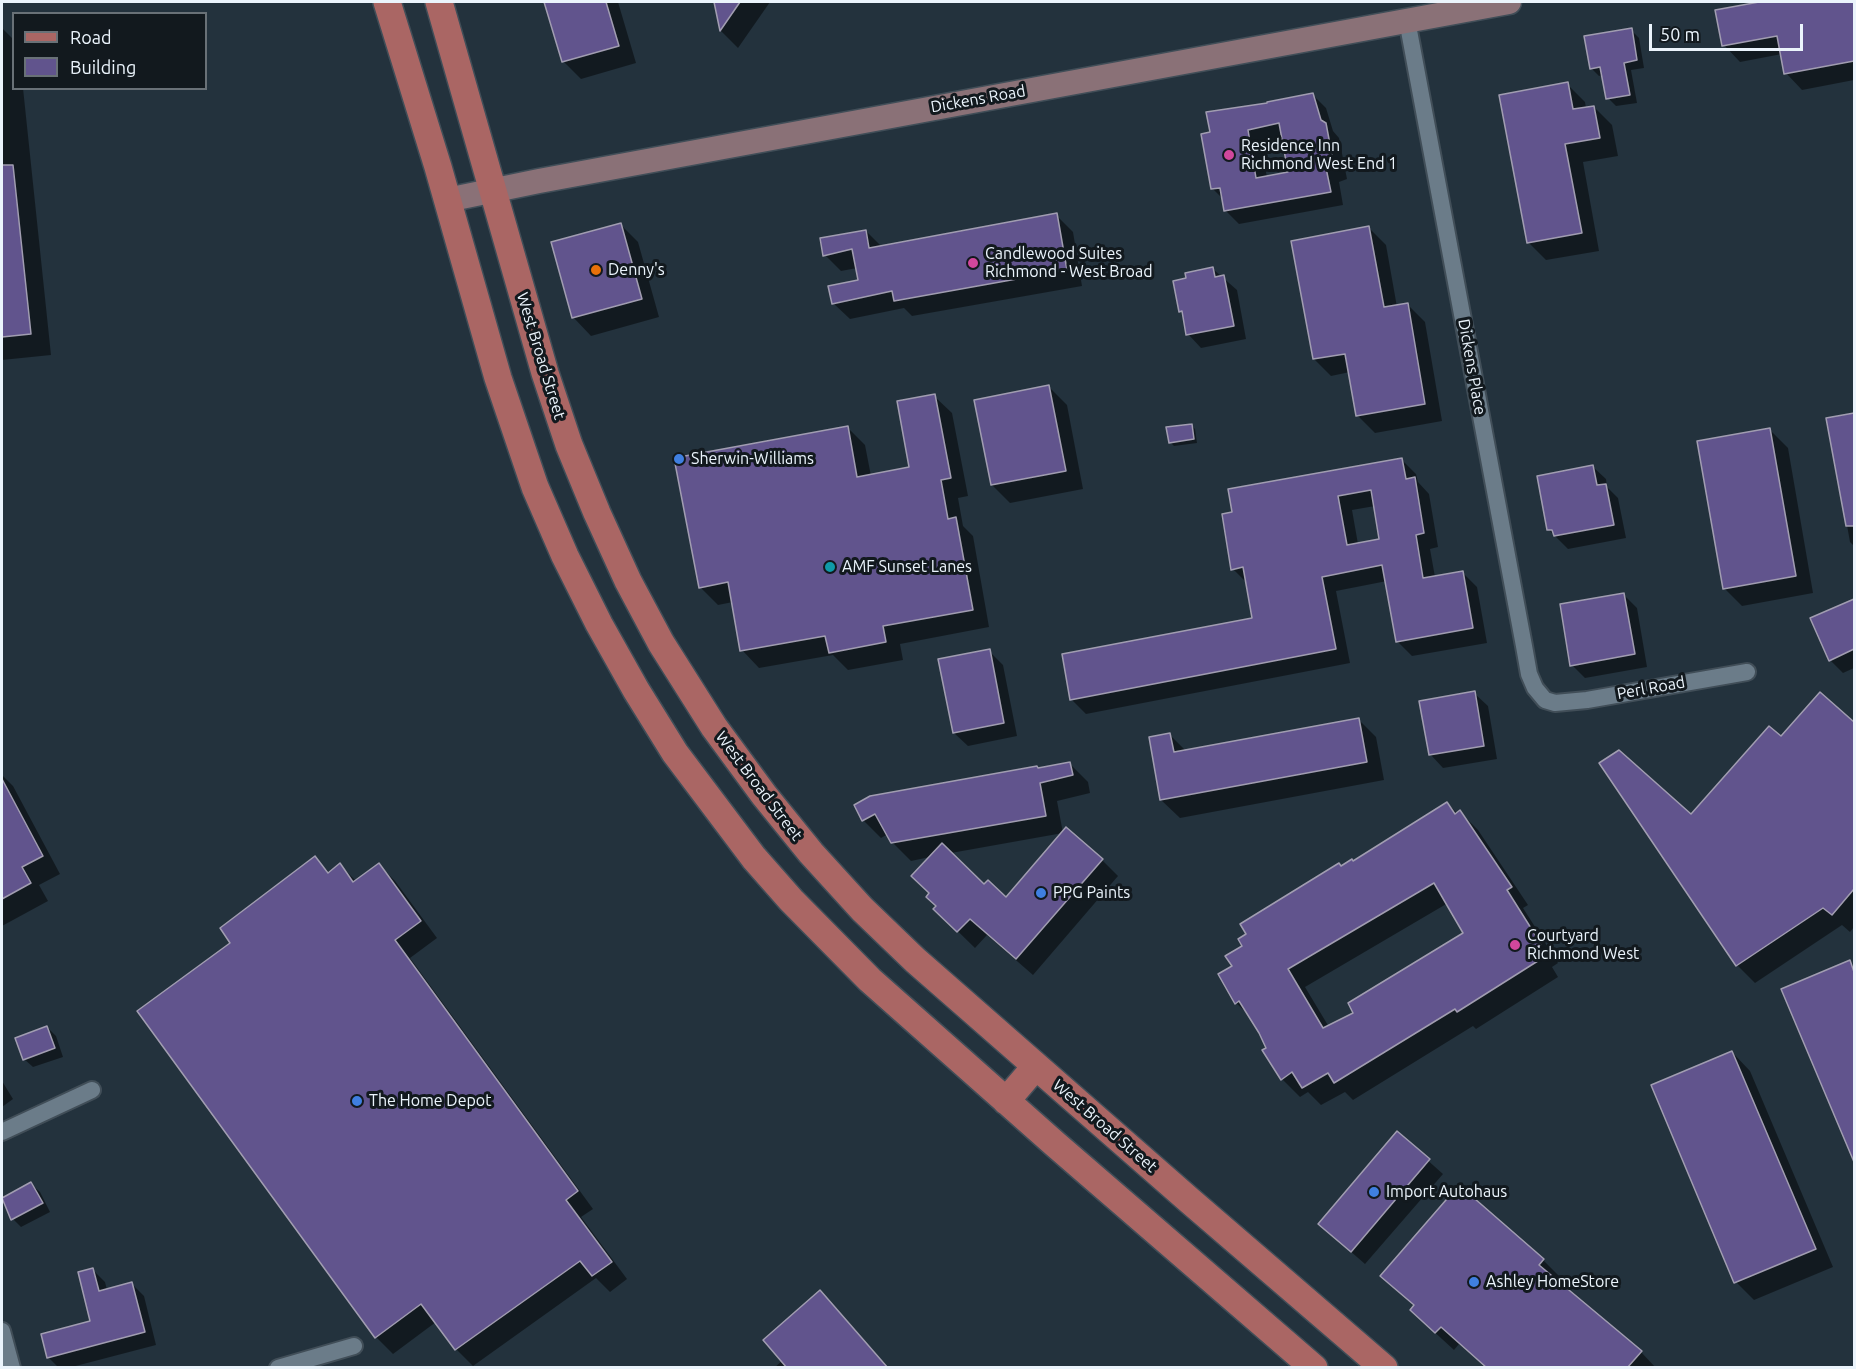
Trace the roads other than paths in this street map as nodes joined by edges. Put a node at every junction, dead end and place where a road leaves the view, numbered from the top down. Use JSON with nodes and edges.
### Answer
{"nodes":[{"id":1,"x":387,"y":2,"type":"edge"},
{"id":2,"x":438,"y":2,"type":"edge"},
{"id":3,"x":1509,"y":2,"type":"edge"},
{"id":4,"x":1407,"y":20,"type":"junction"},
{"id":5,"x":492,"y":190,"type":"junction"},
{"id":6,"x":447,"y":200,"type":"junction"},
{"id":7,"x":1747,"y":672,"type":"dead end"},
{"id":8,"x":1555,"y":703,"type":"joint"},
{"id":9,"x":1036,"y":1066,"type":"junction"},
{"id":10,"x":92,"y":1090,"type":"dead end"},
{"id":11,"x":1006,"y":1101,"type":"junction"},
{"id":12,"x":2,"y":1132,"type":"edge"},
{"id":13,"x":2,"y":1331,"type":"edge"},
{"id":14,"x":354,"y":1346,"type":"dead end"},
{"id":15,"x":12,"y":1368,"type":"edge"},
{"id":16,"x":278,"y":1368,"type":"edge"},
{"id":17,"x":1314,"y":1368,"type":"edge"},
{"id":18,"x":1384,"y":1368,"type":"edge"}],
"edges":[{"from":1,"to":6,"type":"main road"},
{"from":2,"to":5,"type":"main road","name":"West Broad Street"},
{"from":3,"to":4,"type":"main road","name":"Dickens Road"},
{"from":4,"to":5,"type":"main road","name":"Dickens Road"},
{"from":4,"to":8,"type":"street","name":"Dickens Place"},
{"from":5,"to":6,"type":"main road","name":"Dickens Road"},
{"from":5,"to":9,"type":"main road","name":"West Broad Street"},
{"from":6,"to":11,"type":"main road"},
{"from":7,"to":8,"type":"street","name":"Perl Road"},
{"from":9,"to":11,"type":"main road"},
{"from":9,"to":18,"type":"main road","name":"West Broad Street"},
{"from":10,"to":12,"type":"street"},
{"from":11,"to":17,"type":"main road"},
{"from":13,"to":15,"type":"street"},
{"from":14,"to":16,"type":"street"}]}
